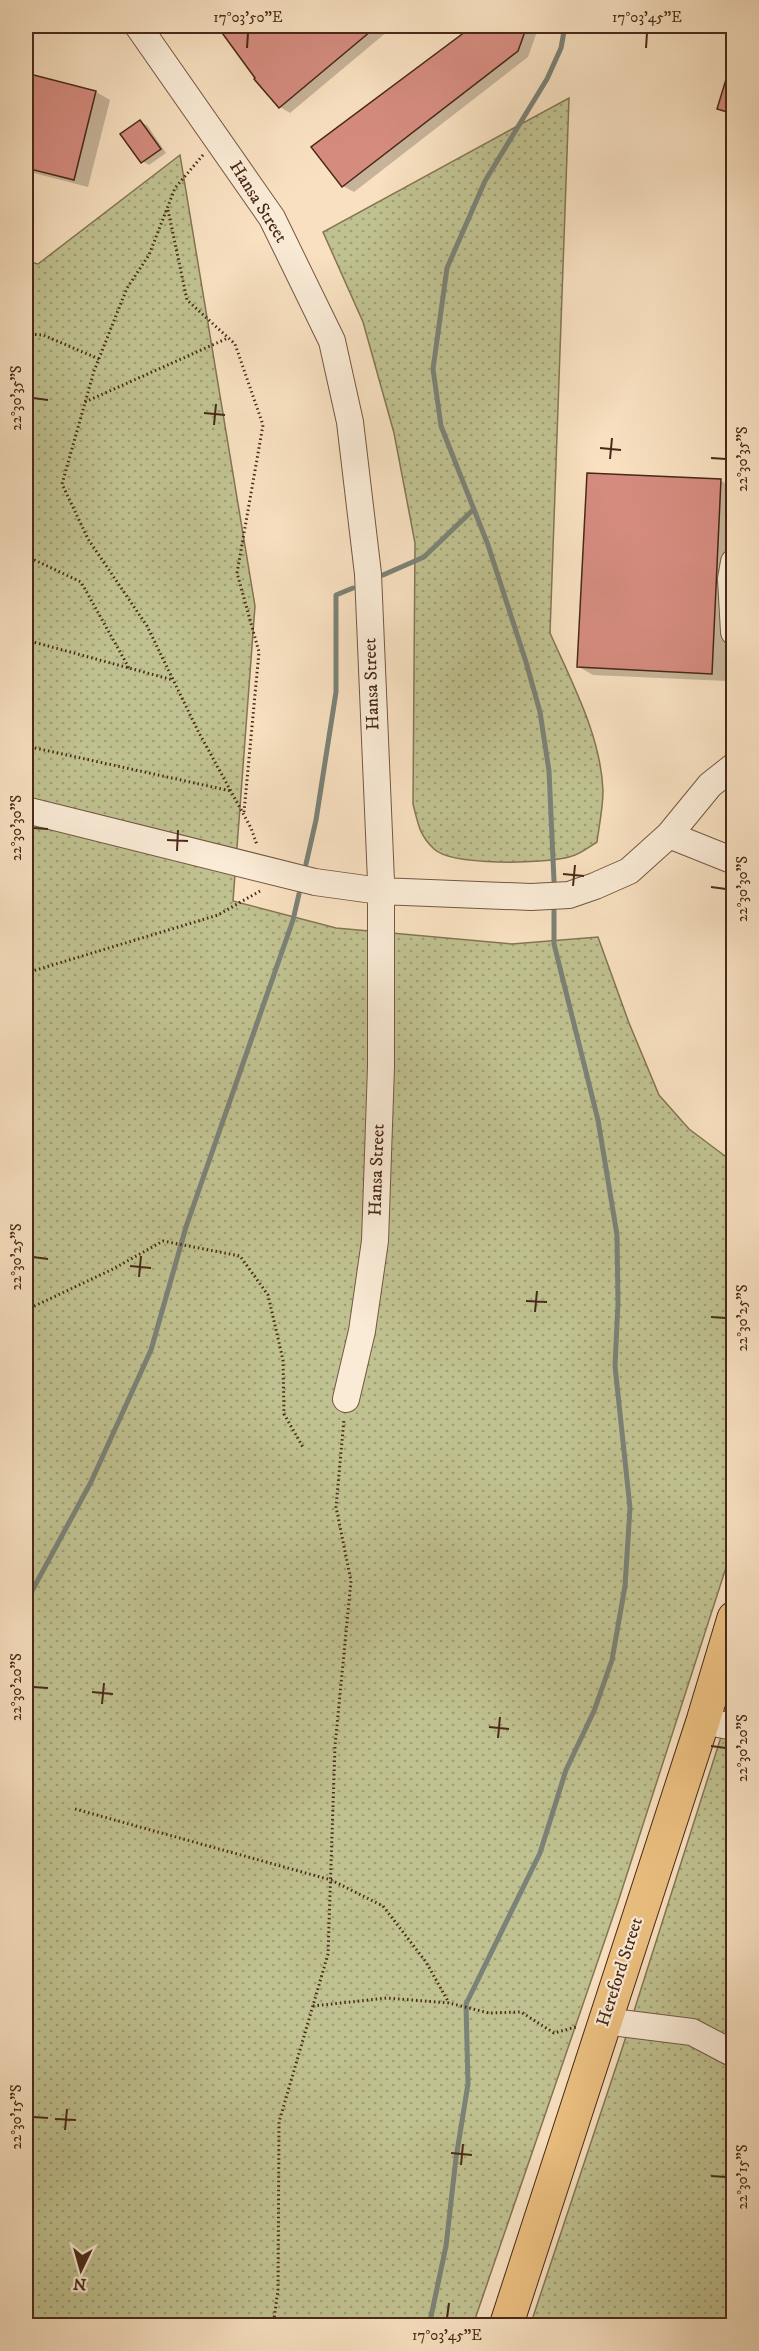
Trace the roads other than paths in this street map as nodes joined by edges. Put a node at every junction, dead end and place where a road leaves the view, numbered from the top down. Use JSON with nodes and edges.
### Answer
{"nodes":[{"id":1,"x":138,"y":26,"type":"edge"},
{"id":2,"x":734,"y":562,"type":"edge"},
{"id":3,"x":734,"y":632,"type":"edge"},
{"id":4,"x":734,"y":766,"type":"edge"},
{"id":5,"x":26,"y":810,"type":"edge"},
{"id":6,"x":669,"y":835,"type":"junction"},
{"id":7,"x":734,"y":861,"type":"edge"},
{"id":8,"x":380,"y":891,"type":"junction"},
{"id":9,"x":346,"y":1400,"type":"road end"},
{"id":10,"x":734,"y":1618,"type":"edge"},
{"id":11,"x":718,"y":1724,"type":"edge"},
{"id":12,"x":604,"y":2020,"type":"junction"},
{"id":13,"x":734,"y":2054,"type":"edge"},
{"id":14,"x":506,"y":2325,"type":"edge"}],
"edges":[{"from":1,"to":8,"type":"street","name":"Hansa Street"},
{"from":2,"to":3,"type":"street"},
{"from":4,"to":6,"type":"street"},
{"from":5,"to":8,"type":"street"},
{"from":6,"to":7,"type":"street"},
{"from":6,"to":8,"type":"street"},
{"from":8,"to":9,"type":"street","name":"Hansa Street"},
{"from":10,"to":11,"type":"main road","name":"Hereford Street"},
{"from":11,"to":12,"type":"main road","name":"Hereford Street"},
{"from":12,"to":13,"type":"street"},
{"from":12,"to":14,"type":"main road","name":"Hereford Street"}]}
